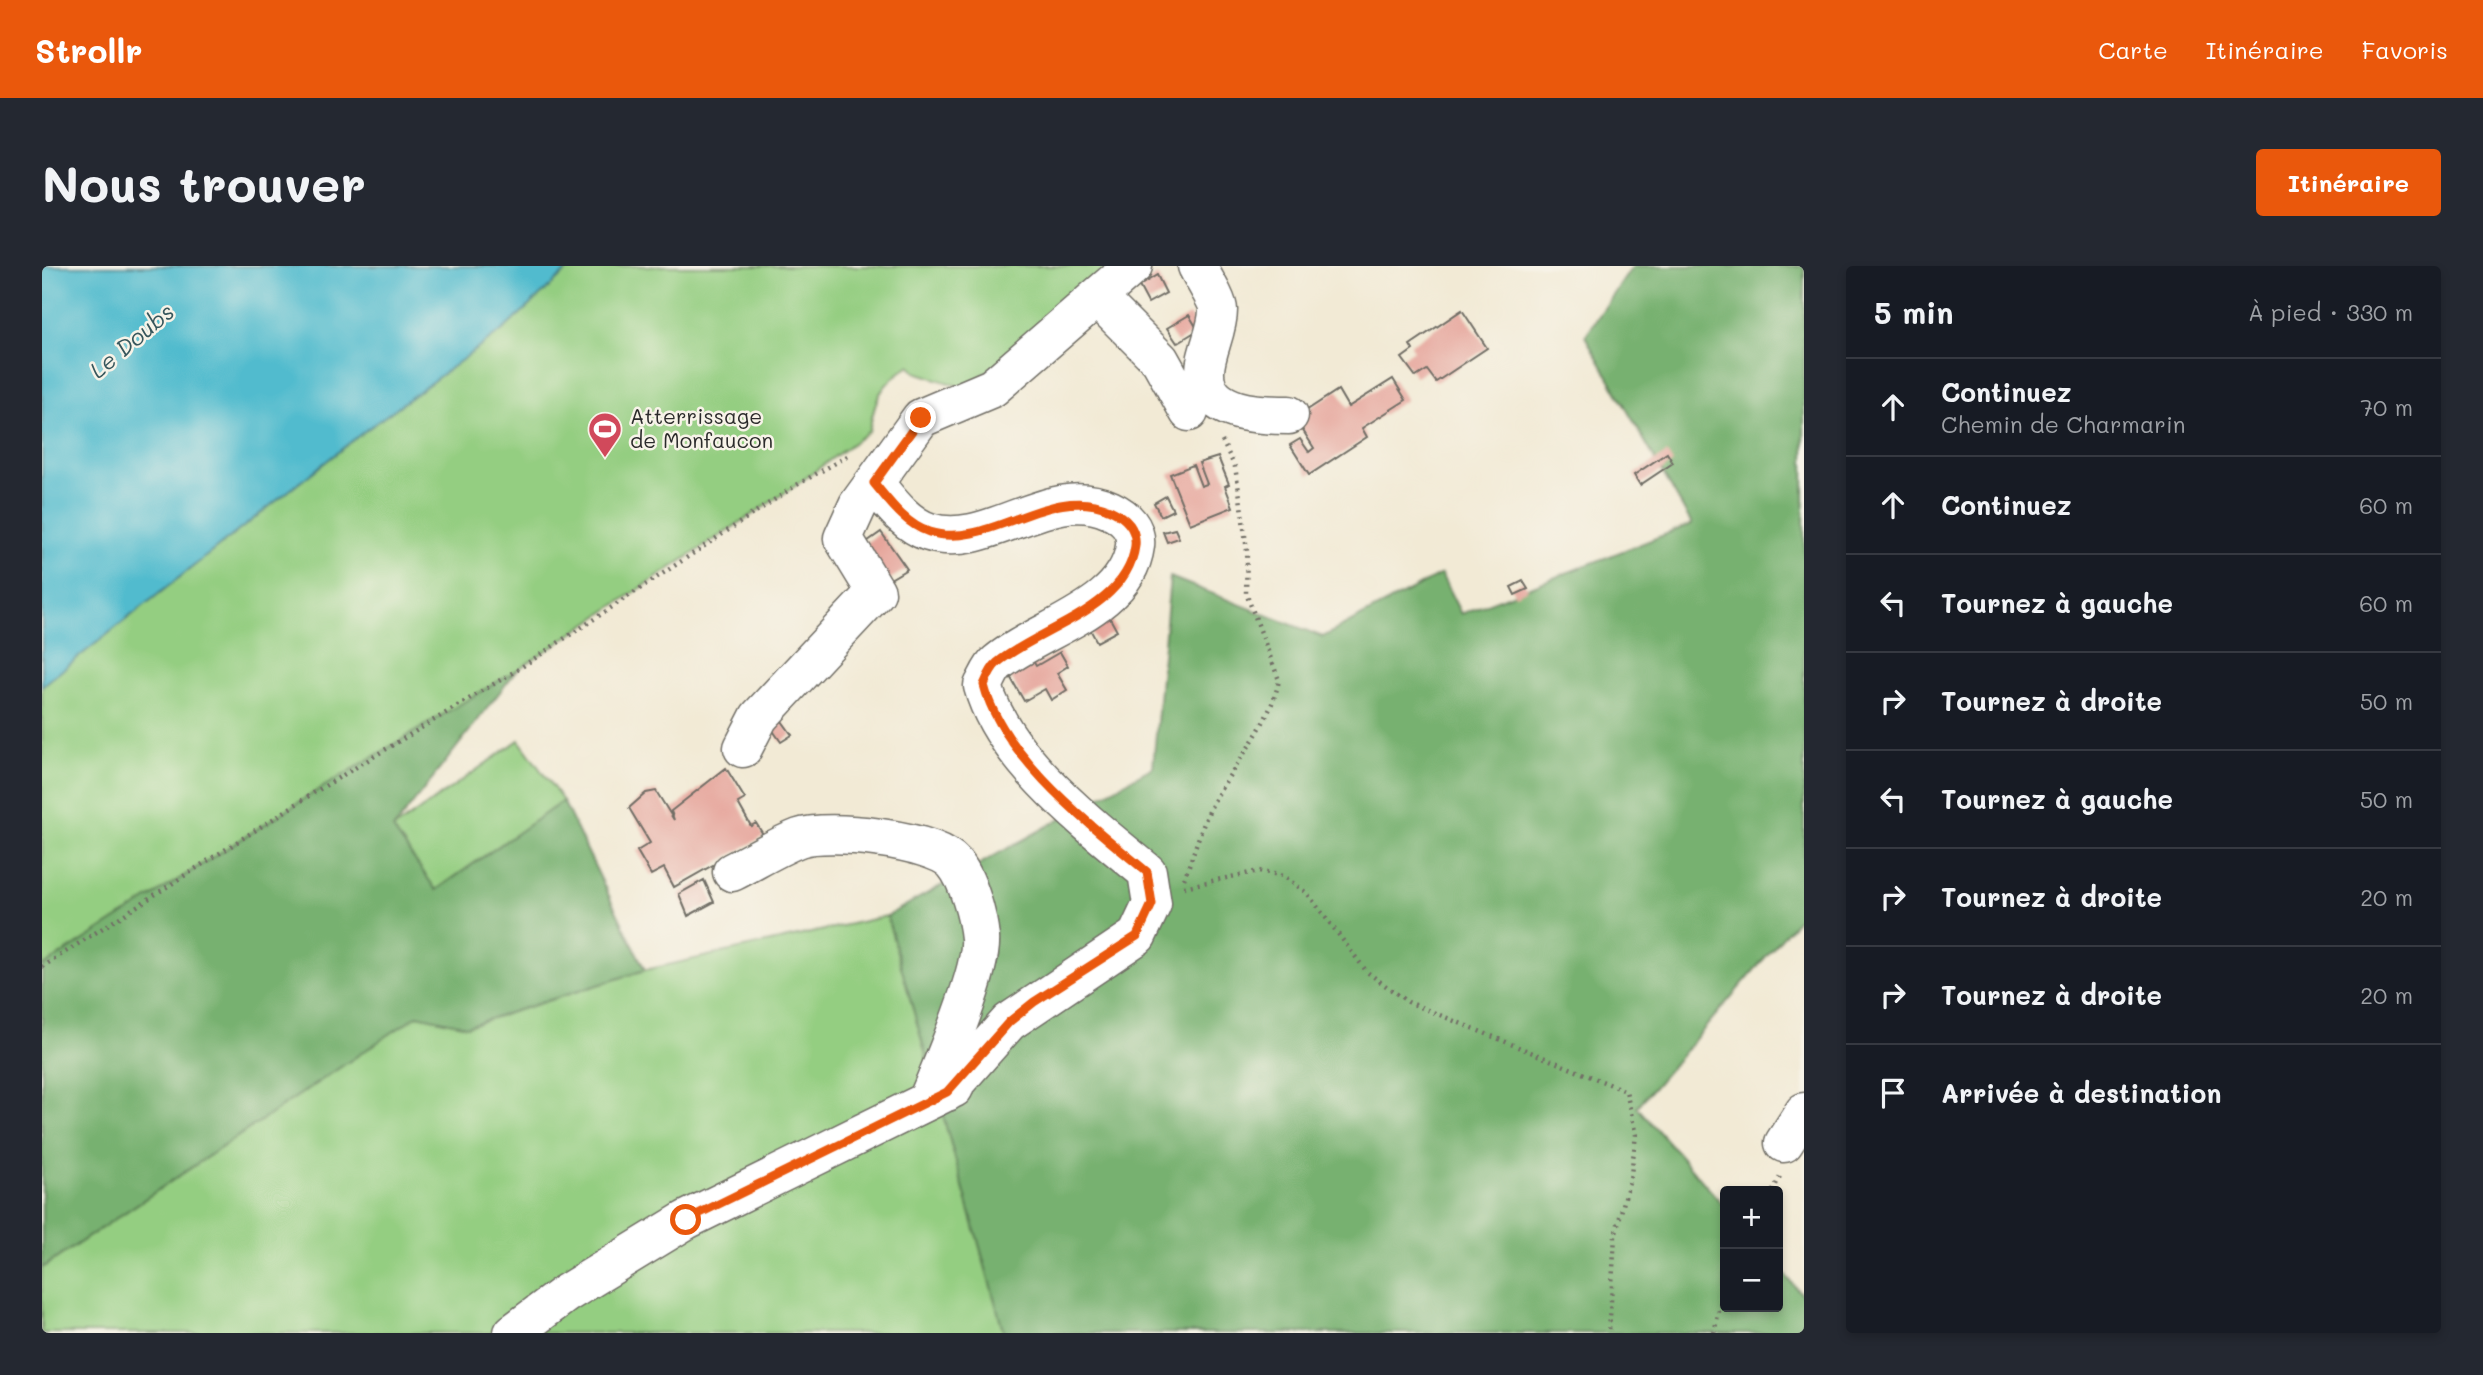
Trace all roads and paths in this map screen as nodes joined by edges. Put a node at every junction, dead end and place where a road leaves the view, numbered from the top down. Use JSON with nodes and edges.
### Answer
{"nodes":[{"id":1,"x":1133,"y":266,"type":"edge"},
{"id":2,"x":1197,"y":266,"type":"edge"},
{"id":3,"x":1097,"y":297,"type":"junction"},
{"id":4,"x":1289,"y":415,"type":"dead end"},
{"id":5,"x":1203,"y":422,"type":"joint"},
{"id":6,"x":866,"y":466,"type":"junction"},
{"id":7,"x":743,"y":748,"type":"dead end"},
{"id":8,"x":732,"y":872,"type":"dead end"},
{"id":9,"x":1181,"y":888,"type":"junction"},
{"id":10,"x":1180,"y":897,"type":"dead end"},
{"id":11,"x":42,"y":967,"type":"edge"},
{"id":12,"x":942,"y":1094,"type":"junction"},
{"id":13,"x":1720,"y":1306,"type":"edge"},
{"id":14,"x":513,"y":1333,"type":"edge"},
{"id":15,"x":1609,"y":1333,"type":"edge"},
{"id":16,"x":1714,"y":1333,"type":"edge"}],
"edges":[{"from":1,"to":3,"type":"street"},
{"from":2,"to":4,"type":"street"},
{"from":3,"to":5,"type":"street"},
{"from":3,"to":6,"type":"street"},
{"from":5,"to":9,"type":"path"},
{"from":6,"to":7,"type":"street"},
{"from":6,"to":11,"type":"path"},
{"from":6,"to":12,"type":"street"},
{"from":8,"to":12,"type":"street"},
{"from":9,"to":10,"type":"path"},
{"from":9,"to":15,"type":"path"},
{"from":12,"to":14,"type":"street"},
{"from":13,"to":16,"type":"path"}]}
